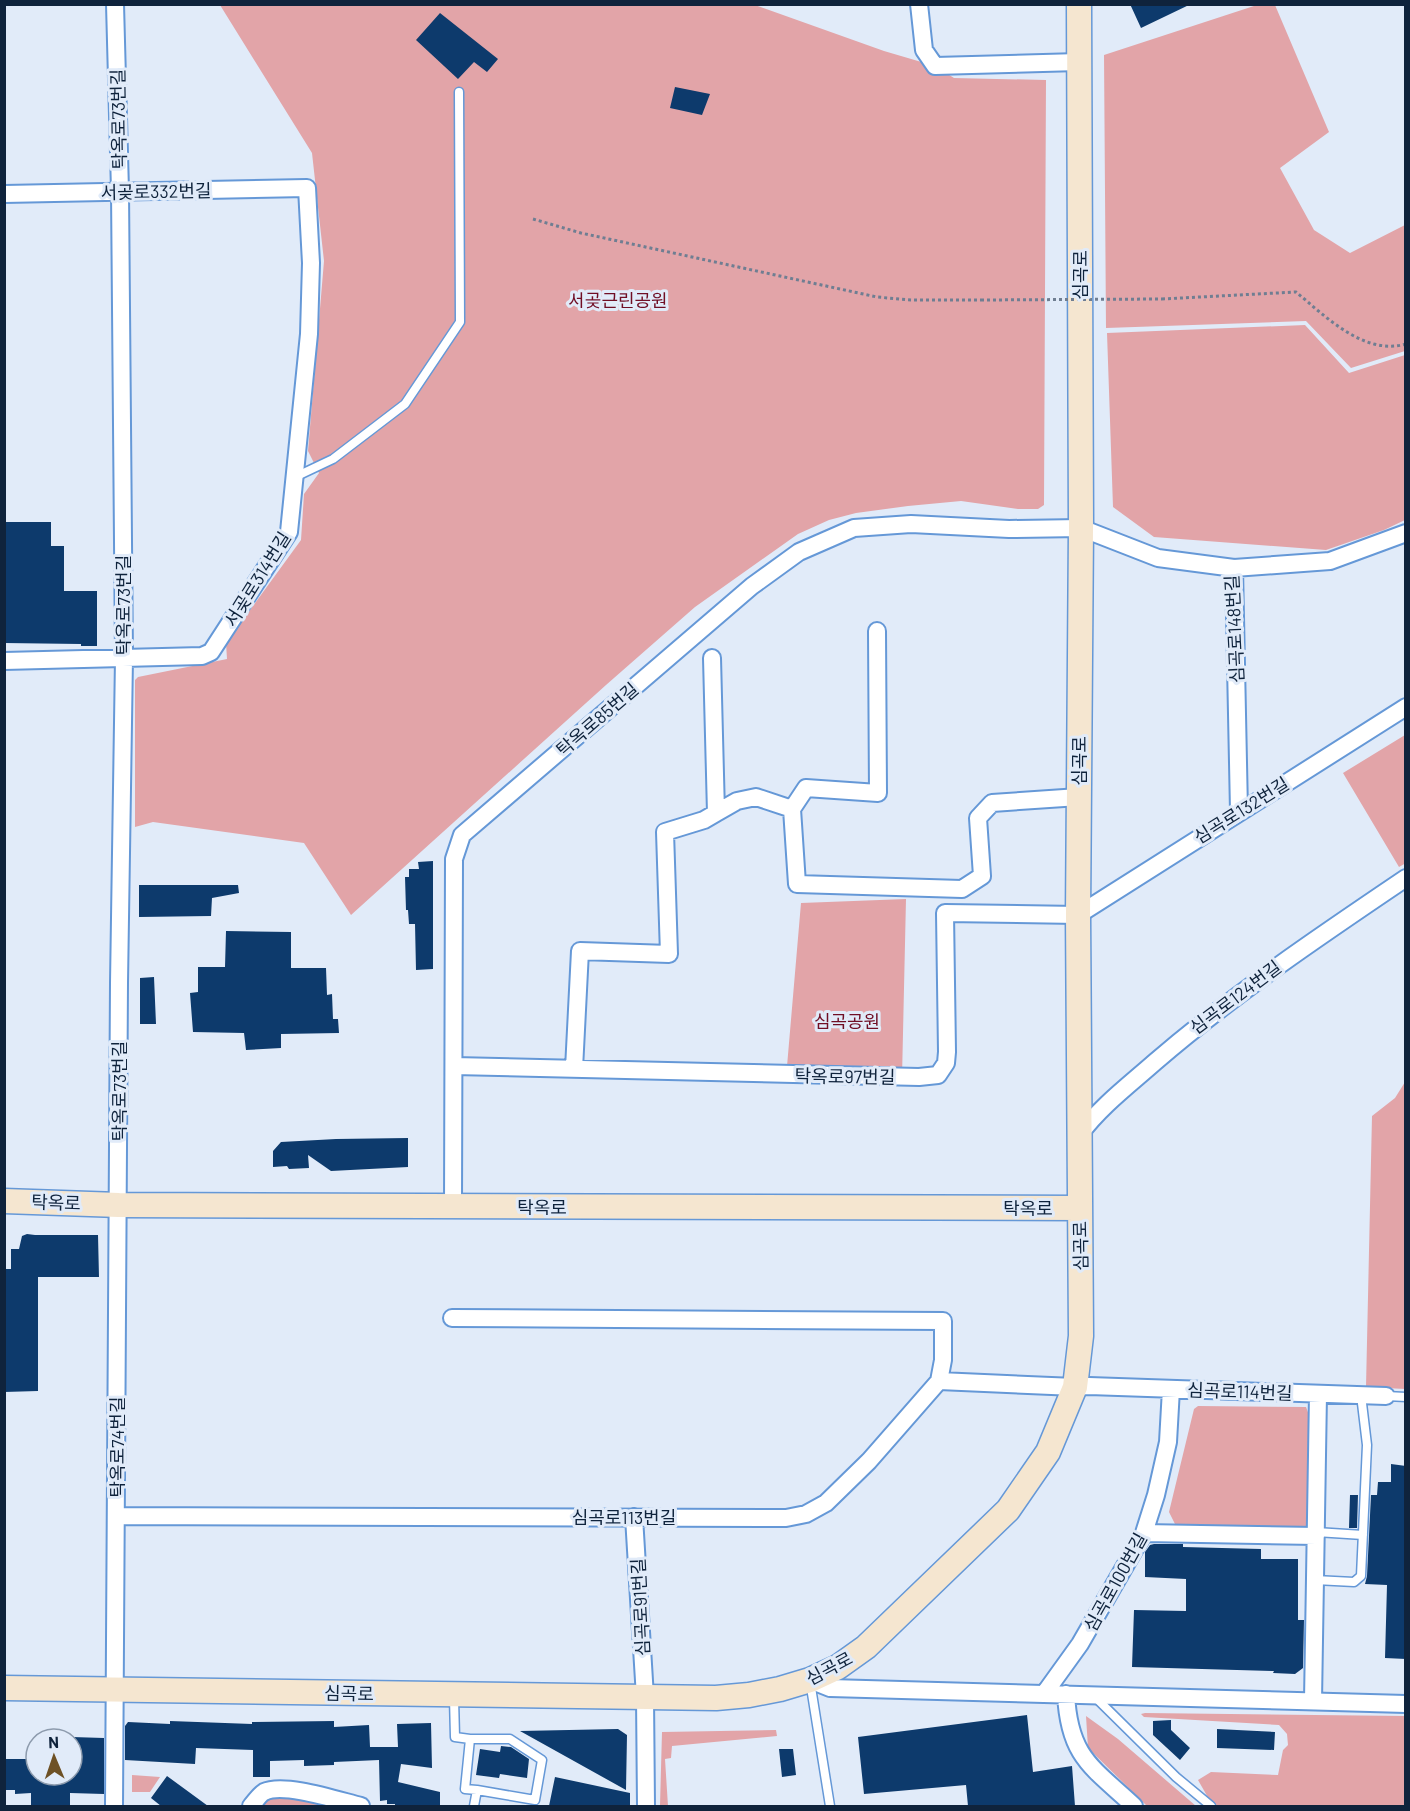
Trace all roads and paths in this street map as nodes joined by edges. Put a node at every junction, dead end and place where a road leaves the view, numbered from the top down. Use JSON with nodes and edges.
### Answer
{"nodes":[{"id":1,"x":116,"y":4,"type":"edge"},
{"id":2,"x":919,"y":4,"type":"edge"},
{"id":3,"x":1079,"y":4,"type":"edge"},
{"id":4,"x":1079,"y":62,"type":"junction"},
{"id":5,"x":459,"y":92,"type":"dead end"},
{"id":6,"x":307,"y":188,"type":"joint"},
{"id":7,"x":120,"y":191,"type":"junction"},
{"id":8,"x":4,"y":194,"type":"edge"},
{"id":9,"x":533,"y":219,"type":"dead end"},
{"id":10,"x":1406,"y":344,"type":"edge"},
{"id":11,"x":295,"y":477,"type":"junction"},
{"id":12,"x":1081,"y":528,"type":"junction"},
{"id":13,"x":1406,"y":534,"type":"edge"},
{"id":14,"x":1234,"y":568,"type":"junction"},
{"id":15,"x":877,"y":631,"type":"dead end"},
{"id":16,"x":124,"y":658,"type":"junction"},
{"id":17,"x":712,"y":658,"type":"dead end"},
{"id":18,"x":4,"y":661,"type":"edge"},
{"id":19,"x":1406,"y":707,"type":"edge"},
{"id":20,"x":1079,"y":797,"type":"junction"},
{"id":21,"x":792,"y":809,"type":"junction"},
{"id":22,"x":1239,"y":811,"type":"junction"},
{"id":23,"x":716,"y":813,"type":"junction"},
{"id":24,"x":1406,"y":878,"type":"edge"},
{"id":25,"x":1078,"y":915,"type":"junction"},
{"id":26,"x":454,"y":1066,"type":"junction"},
{"id":27,"x":574,"y":1069,"type":"junction"},
{"id":28,"x":1080,"y":1134,"type":"junction"},
{"id":29,"x":4,"y":1200,"type":"edge"},
{"id":30,"x":119,"y":1205,"type":"junction"},
{"id":31,"x":453,"y":1207,"type":"junction"},
{"id":32,"x":1080,"y":1208,"type":"junction"},
{"id":33,"x":452,"y":1318,"type":"dead end"},
{"id":34,"x":939,"y":1381,"type":"junction"},
{"id":35,"x":1076,"y":1387,"type":"junction"},
{"id":36,"x":1171,"y":1389,"type":"junction"},
{"id":37,"x":1318,"y":1394,"type":"junction"},
{"id":38,"x":1360,"y":1395,"type":"junction"},
{"id":39,"x":1386,"y":1396,"type":"joint"},
{"id":40,"x":1406,"y":1396,"type":"edge"},
{"id":41,"x":116,"y":1516,"type":"junction"},
{"id":42,"x":634,"y":1517,"type":"junction"},
{"id":43,"x":1144,"y":1533,"type":"junction"},
{"id":44,"x":1316,"y":1534,"type":"junction"},
{"id":45,"x":1363,"y":1534,"type":"junction"},
{"id":46,"x":1315,"y":1580,"type":"junction"},
{"id":47,"x":810,"y":1680,"type":"junction"},
{"id":48,"x":4,"y":1688,"type":"edge"},
{"id":49,"x":115,"y":1690,"type":"junction"},
{"id":50,"x":453,"y":1694,"type":"junction"},
{"id":51,"x":1044,"y":1694,"type":"junction"},
{"id":52,"x":1066,"y":1694,"type":"junction"},
{"id":53,"x":1093,"y":1695,"type":"junction"},
{"id":54,"x":645,"y":1697,"type":"junction"},
{"id":55,"x":1313,"y":1701,"type":"junction"},
{"id":56,"x":1406,"y":1704,"type":"edge"},
{"id":57,"x":470,"y":1739,"type":"junction"},
{"id":58,"x":477,"y":1790,"type":"junction"},
{"id":59,"x":114,"y":1806,"type":"edge"},
{"id":60,"x":251,"y":1806,"type":"edge"},
{"id":61,"x":361,"y":1806,"type":"edge"},
{"id":62,"x":474,"y":1806,"type":"edge"},
{"id":63,"x":646,"y":1806,"type":"edge"},
{"id":64,"x":830,"y":1806,"type":"edge"},
{"id":65,"x":1134,"y":1806,"type":"edge"},
{"id":66,"x":1211,"y":1806,"type":"edge"}],
"edges":[{"from":1,"to":7,"type":"street","name":"탁옥로73번길"},
{"from":2,"to":4,"type":"street"},
{"from":3,"to":4,"type":"street","name":"심곡로"},
{"from":4,"to":12,"type":"street","name":"심곡로"},
{"from":5,"to":11,"type":"lane"},
{"from":6,"to":7,"type":"street","name":"서곶로332번길"},
{"from":6,"to":11,"type":"street","name":"서곶로314번길"},
{"from":7,"to":8,"type":"street","name":"서곶로332번길"},
{"from":7,"to":16,"type":"street","name":"탁옥로73번길"},
{"from":9,"to":10,"type":"path","bridge":true},
{"from":11,"to":16,"type":"street","name":"서곶로314번길"},
{"from":12,"to":14,"type":"street","name":"심곡로148번길"},
{"from":12,"to":20,"type":"street","name":"심곡로"},
{"from":12,"to":26,"type":"street","name":"탁옥로85번길"},
{"from":13,"to":14,"type":"street"},
{"from":14,"to":22,"type":"street","name":"심곡로148번길"},
{"from":15,"to":21,"type":"street"},
{"from":16,"to":18,"type":"street","name":"서곶로314번길"},
{"from":16,"to":30,"type":"street","name":"탁옥로73번길"},
{"from":17,"to":23,"type":"street"},
{"from":19,"to":22,"type":"street","name":"심곡로132번길"},
{"from":20,"to":21,"type":"street"},
{"from":20,"to":25,"type":"street","name":"심곡로"},
{"from":21,"to":23,"type":"street"},
{"from":22,"to":25,"type":"street","name":"심곡로132번길"},
{"from":23,"to":27,"type":"street"},
{"from":24,"to":28,"type":"street","name":"심곡로124번길"},
{"from":25,"to":27,"type":"street","name":"탁옥로97번길"},
{"from":25,"to":28,"type":"street","name":"심곡로"},
{"from":26,"to":27,"type":"street","name":"탁옥로97번길"},
{"from":26,"to":31,"type":"street","name":"탁옥로85번길"},
{"from":28,"to":32,"type":"street","name":"심곡로"},
{"from":29,"to":30,"type":"street","name":"탁옥로"},
{"from":30,"to":31,"type":"street","name":"탁옥로"},
{"from":30,"to":41,"type":"street","name":"탁옥로74번길"},
{"from":31,"to":32,"type":"street","name":"탁옥로"},
{"from":32,"to":35,"type":"street","name":"심곡로"},
{"from":33,"to":34,"type":"street"},
{"from":34,"to":35,"type":"street"},
{"from":34,"to":42,"type":"street","name":"심곡로113번길"},
{"from":35,"to":36,"type":"street","name":"심곡로114번길"},
{"from":35,"to":47,"type":"street","name":"심곡로"},
{"from":36,"to":37,"type":"street","name":"심곡로114번길"},
{"from":36,"to":43,"type":"street","name":"심곡로100번길"},
{"from":37,"to":38,"type":"street","name":"심곡로114번길"},
{"from":37,"to":44,"type":"street"},
{"from":38,"to":39,"type":"street","name":"심곡로114번길"},
{"from":38,"to":45,"type":"lane"},
{"from":39,"to":40,"type":"lane","name":"심곡로114번길"},
{"from":41,"to":42,"type":"street","name":"심곡로113번길"},
{"from":41,"to":49,"type":"street","name":"탁옥로74번길"},
{"from":42,"to":54,"type":"street","name":"심곡로91번길"},
{"from":43,"to":44,"type":"street"},
{"from":43,"to":51,"type":"street","name":"심곡로100번길"},
{"from":44,"to":45,"type":"lane"},
{"from":44,"to":46,"type":"street"},
{"from":45,"to":46,"type":"lane"},
{"from":46,"to":55,"type":"street"},
{"from":47,"to":51,"type":"street"},
{"from":47,"to":54,"type":"street","name":"심곡로"},
{"from":47,"to":64,"type":"lane"},
{"from":48,"to":49,"type":"street","name":"심곡로"},
{"from":49,"to":50,"type":"street","name":"심곡로"},
{"from":49,"to":59,"type":"street"},
{"from":50,"to":54,"type":"street","name":"심곡로"},
{"from":50,"to":57,"type":"lane"},
{"from":51,"to":52,"type":"street"},
{"from":52,"to":53,"type":"street"},
{"from":52,"to":65,"type":"street"},
{"from":53,"to":55,"type":"street"},
{"from":53,"to":66,"type":"lane"},
{"from":54,"to":63,"type":"street","name":"심곡로91번길"},
{"from":55,"to":56,"type":"street"},
{"from":57,"to":58,"type":"lane"},
{"from":57,"to":58,"type":"lane"},
{"from":58,"to":62,"type":"lane"},
{"from":60,"to":61,"type":"street"}]}
